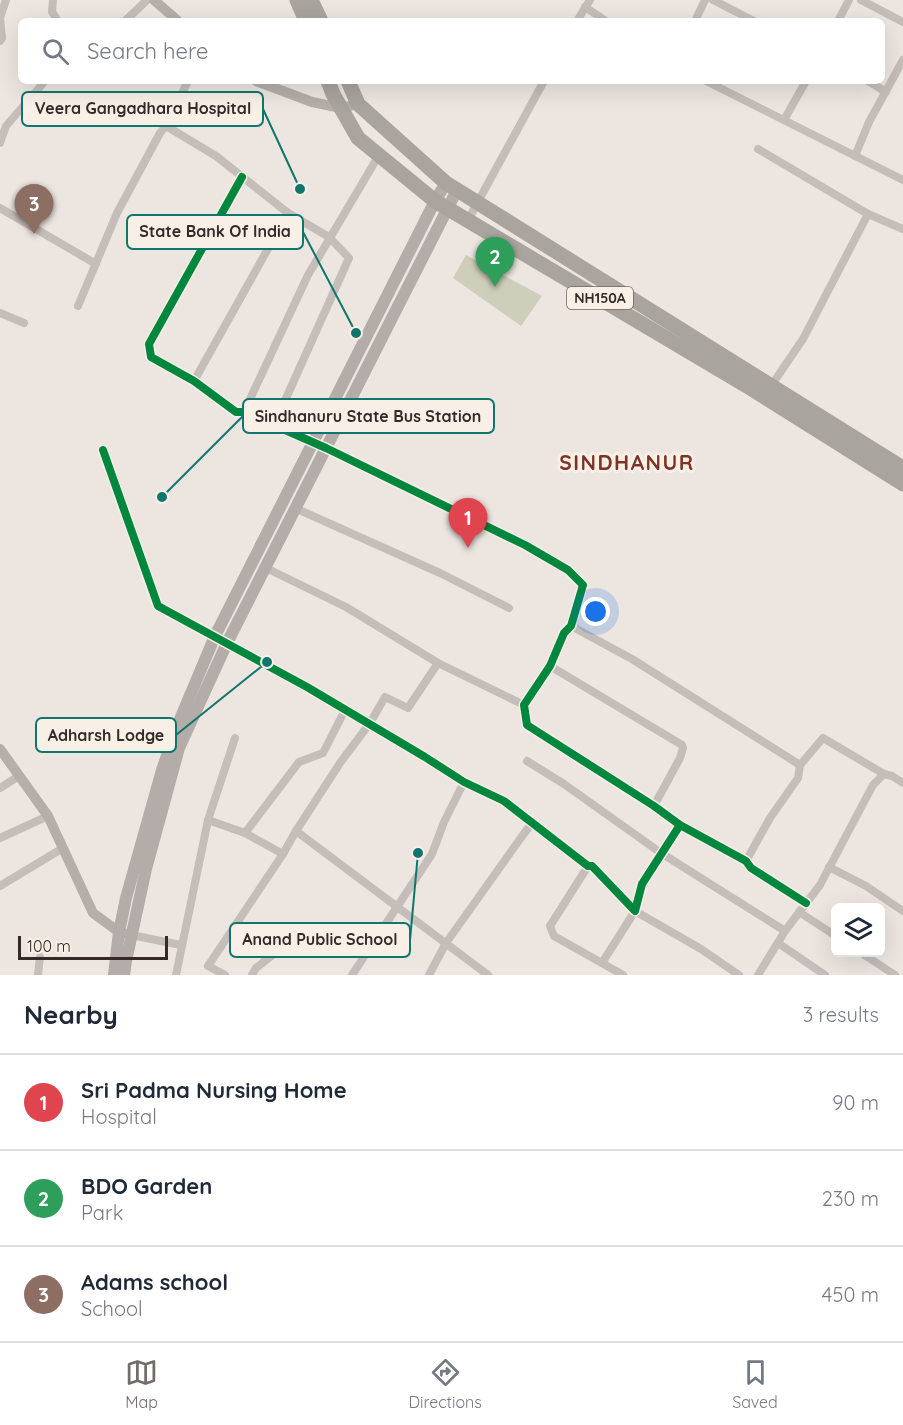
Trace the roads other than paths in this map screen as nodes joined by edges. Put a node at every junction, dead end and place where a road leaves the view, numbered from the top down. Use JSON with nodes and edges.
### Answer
{"nodes":[{"id":1,"x":6,"y":0,"type":"edge"},
{"id":2,"x":53,"y":0,"type":"edge"},
{"id":3,"x":147,"y":0,"type":"edge"},
{"id":4,"x":154,"y":0,"type":"edge"},
{"id":5,"x":297,"y":0,"type":"edge"},
{"id":6,"x":311,"y":0,"type":"edge"},
{"id":7,"x":705,"y":0,"type":"edge"},
{"id":8,"x":713,"y":0,"type":"edge"},
{"id":9,"x":849,"y":0,"type":"edge"},
{"id":10,"x":861,"y":0,"type":"edge"},
{"id":11,"x":587,"y":4,"type":"edge"},
{"id":12,"x":56,"y":18,"type":"edge"},
{"id":13,"x":128,"y":18,"type":"edge"},
{"id":14,"x":175,"y":18,"type":"edge"},
{"id":15,"x":305,"y":18,"type":"edge"},
{"id":16,"x":320,"y":18,"type":"edge"},
{"id":17,"x":579,"y":18,"type":"edge"},
{"id":18,"x":603,"y":18,"type":"edge"},
{"id":19,"x":696,"y":18,"type":"edge"},
{"id":20,"x":748,"y":18,"type":"edge"},
{"id":21,"x":840,"y":18,"type":"edge"},
{"id":22,"x":903,"y":22,"type":"edge"},
{"id":23,"x":0,"y":41,"type":"edge"},
{"id":24,"x":903,"y":60,"type":"edge"},
{"id":25,"x":42,"y":84,"type":"edge"},
{"id":26,"x":187,"y":84,"type":"edge"},
{"id":27,"x":264,"y":84,"type":"edge"},
{"id":28,"x":329,"y":84,"type":"edge"},
{"id":29,"x":349,"y":84,"type":"edge"},
{"id":30,"x":542,"y":84,"type":"edge"},
{"id":31,"x":712,"y":84,"type":"edge"},
{"id":32,"x":804,"y":84,"type":"edge"},
{"id":33,"x":873,"y":84,"type":"edge"},
{"id":34,"x":886,"y":92,"type":"junction"},
{"id":35,"x":358,"y":104,"type":"junction"},
{"id":36,"x":341,"y":108,"type":"junction"},
{"id":37,"x":784,"y":120,"type":"junction"},
{"id":38,"x":166,"y":126,"type":"junction"},
{"id":39,"x":0,"y":143,"type":"edge"},
{"id":40,"x":758,"y":148,"type":"dead end"},
{"id":41,"x":379,"y":155,"type":"junction"},
{"id":42,"x":855,"y":156,"type":"junction"},
{"id":43,"x":242,"y":177,"type":"junction"},
{"id":44,"x":903,"y":180,"type":"edge"},
{"id":45,"x":451,"y":186,"type":"junction"},
{"id":46,"x":477,"y":204,"type":"junction"},
{"id":47,"x":442,"y":205,"type":"junction"},
{"id":48,"x":0,"y":208,"type":"edge"},
{"id":49,"x":288,"y":213,"type":"junction"},
{"id":50,"x":868,"y":214,"type":"junction"},
{"id":51,"x":468,"y":220,"type":"junction"},
{"id":52,"x":903,"y":230,"type":"edge"},
{"id":53,"x":329,"y":237,"type":"junction"},
{"id":54,"x":96,"y":264,"type":"junction"},
{"id":55,"x":78,"y":306,"type":"dead end"},
{"id":56,"x":0,"y":313,"type":"edge"},
{"id":57,"x":24,"y":323,"type":"dead end"},
{"id":58,"x":194,"y":381,"type":"junction"},
{"id":59,"x":771,"y":386,"type":"junction"},
{"id":60,"x":244,"y":412,"type":"junction"},
{"id":61,"x":274,"y":425,"type":"junction"},
{"id":62,"x":313,"y":442,"type":"junction"},
{"id":63,"x":326,"y":448,"type":"junction"},
{"id":64,"x":104,"y":450,"type":"dead end"},
{"id":65,"x":903,"y":468,"type":"edge"},
{"id":66,"x":903,"y":484,"type":"edge"},
{"id":67,"x":295,"y":508,"type":"junction"},
{"id":68,"x":266,"y":568,"type":"junction"},
{"id":69,"x":509,"y":608,"type":"dead end"},
{"id":70,"x":572,"y":626,"type":"junction"},
{"id":71,"x":215,"y":636,"type":"junction"},
{"id":72,"x":227,"y":643,"type":"junction"},
{"id":73,"x":438,"y":663,"type":"junction"},
{"id":74,"x":550,"y":666,"type":"junction"},
{"id":75,"x":524,"y":705,"type":"junction"},
{"id":76,"x":345,"y":710,"type":"junction"},
{"id":77,"x":370,"y":723,"type":"junction"},
{"id":78,"x":235,"y":738,"type":"dead end"},
{"id":79,"x":0,"y":749,"type":"edge"},
{"id":80,"x":527,"y":761,"type":"dead end"},
{"id":81,"x":800,"y":765,"type":"junction"},
{"id":82,"x":884,"y":774,"type":"junction"},
{"id":83,"x":19,"y":776,"type":"junction"},
{"id":84,"x":464,"y":782,"type":"junction"},
{"id":85,"x":903,"y":783,"type":"edge"},
{"id":86,"x":0,"y":788,"type":"edge"},
{"id":87,"x":654,"y":806,"type":"junction"},
{"id":88,"x":48,"y":816,"type":"junction"},
{"id":89,"x":208,"y":820,"type":"junction"},
{"id":90,"x":532,"y":824,"type":"junction"},
{"id":91,"x":680,"y":825,"type":"junction"},
{"id":92,"x":296,"y":831,"type":"junction"},
{"id":93,"x":245,"y":833,"type":"junction"},
{"id":94,"x":0,"y":838,"type":"edge"},
{"id":95,"x":63,"y":848,"type":"junction"},
{"id":96,"x":661,"y":853,"type":"junction"},
{"id":97,"x":283,"y":854,"type":"junction"},
{"id":98,"x":746,"y":861,"type":"junction"},
{"id":99,"x":588,"y":866,"type":"junction"},
{"id":100,"x":829,"y":867,"type":"junction"},
{"id":101,"x":0,"y":886,"type":"edge"},
{"id":102,"x":806,"y":903,"type":"junction"},
{"id":103,"x":397,"y":907,"type":"junction"},
{"id":104,"x":635,"y":911,"type":"junction"},
{"id":105,"x":903,"y":911,"type":"edge"},
{"id":106,"x":800,"y":912,"type":"junction"},
{"id":107,"x":785,"y":931,"type":"junction"},
{"id":108,"x":125,"y":933,"type":"junction"},
{"id":109,"x":831,"y":933,"type":"edge"},
{"id":110,"x":290,"y":940,"type":"dead end"},
{"id":111,"x":446,"y":943,"type":"junction"},
{"id":112,"x":778,"y":943,"type":"junction"},
{"id":113,"x":181,"y":945,"type":"junction"},
{"id":114,"x":40,"y":957,"type":"dead end"},
{"id":115,"x":868,"y":957,"type":"edge"},
{"id":116,"x":602,"y":963,"type":"junction"},
{"id":117,"x":38,"y":975,"type":"edge"},
{"id":118,"x":114,"y":975,"type":"edge"},
{"id":119,"x":124,"y":975,"type":"edge"},
{"id":120,"x":176,"y":975,"type":"edge"},
{"id":121,"x":225,"y":975,"type":"edge"},
{"id":122,"x":252,"y":975,"type":"edge"},
{"id":123,"x":352,"y":975,"type":"edge"},
{"id":124,"x":429,"y":975,"type":"edge"},
{"id":125,"x":488,"y":975,"type":"edge"},
{"id":126,"x":622,"y":975,"type":"edge"},
{"id":127,"x":739,"y":975,"type":"edge"},
{"id":128,"x":758,"y":975,"type":"edge"},
{"id":129,"x":825,"y":975,"type":"edge"},
{"id":130,"x":895,"y":975,"type":"edge"}],
"edges":[{"from":1,"to":23,"type":"street"},
{"from":2,"to":12,"type":"street"},
{"from":3,"to":13,"type":"street"},
{"from":4,"to":14,"type":"street"},
{"from":5,"to":15,"type":"highway"},
{"from":6,"to":16,"type":"highway"},
{"from":7,"to":19,"type":"street"},
{"from":8,"to":20,"type":"street"},
{"from":9,"to":21,"type":"street"},
{"from":10,"to":22,"type":"street"},
{"from":11,"to":17,"type":"street"},
{"from":11,"to":18,"type":"street"},
{"from":24,"to":34,"type":"street"},
{"from":25,"to":39,"type":"street"},
{"from":26,"to":38,"type":"street"},
{"from":27,"to":36,"type":"street"},
{"from":28,"to":36,"type":"highway","number":"NH150A"},
{"from":29,"to":35,"type":"highway","number":"NH150A"},
{"from":30,"to":46,"type":"street"},
{"from":31,"to":37,"type":"street"},
{"from":32,"to":37,"type":"street"},
{"from":33,"to":34,"type":"street"},
{"from":34,"to":42,"type":"street"},
{"from":35,"to":36,"type":"street"},
{"from":35,"to":45,"type":"highway","number":"NH150A"},
{"from":36,"to":41,"type":"highway","number":"NH150A"},
{"from":37,"to":42,"type":"street"},
{"from":38,"to":43,"type":"street"},
{"from":38,"to":54,"type":"street"},
{"from":40,"to":50,"type":"street"},
{"from":41,"to":47,"type":"highway","number":"NH150A"},
{"from":41,"to":53,"type":"street"},
{"from":42,"to":44,"type":"street"},
{"from":43,"to":49,"type":"street"},
{"from":43,"to":58,"type":"street"},
{"from":45,"to":46,"type":"highway","number":"NH150A"},
{"from":45,"to":47,"type":"main road"},
{"from":46,"to":51,"type":"street"},
{"from":46,"to":59,"type":"highway","number":"NH150A"},
{"from":47,"to":51,"type":"highway","number":"NH150A"},
{"from":47,"to":62,"type":"main road"},
{"from":47,"to":63,"type":"main road"},
{"from":48,"to":54,"type":"street"},
{"from":49,"to":53,"type":"street"},
{"from":49,"to":58,"type":"street"},
{"from":50,"to":52,"type":"street"},
{"from":50,"to":59,"type":"street"},
{"from":51,"to":66,"type":"highway","number":"NH150A"},
{"from":53,"to":60,"type":"street"},
{"from":53,"to":61,"type":"street"},
{"from":54,"to":55,"type":"street"},
{"from":56,"to":57,"type":"street"},
{"from":58,"to":60,"type":"street"},
{"from":59,"to":65,"type":"highway","number":"NH150A"},
{"from":60,"to":61,"type":"street"},
{"from":61,"to":62,"type":"street"},
{"from":62,"to":63,"type":"street"},
{"from":62,"to":71,"type":"main road"},
{"from":63,"to":67,"type":"main road"},
{"from":63,"to":70,"type":"street"},
{"from":64,"to":71,"type":"street"},
{"from":67,"to":68,"type":"main road"},
{"from":67,"to":69,"type":"street"},
{"from":68,"to":72,"type":"main road"},
{"from":68,"to":73,"type":"street"},
{"from":70,"to":74,"type":"street"},
{"from":70,"to":81,"type":"street"},
{"from":71,"to":72,"type":"street"},
{"from":71,"to":108,"type":"main road"},
{"from":72,"to":76,"type":"street"},
{"from":72,"to":108,"type":"main road"},
{"from":73,"to":75,"type":"street"},
{"from":73,"to":77,"type":"street"},
{"from":74,"to":75,"type":"street"},
{"from":74,"to":87,"type":"street"},
{"from":75,"to":87,"type":"street"},
{"from":76,"to":77,"type":"street"},
{"from":76,"to":93,"type":"street"},
{"from":77,"to":84,"type":"street"},
{"from":77,"to":92,"type":"street"},
{"from":78,"to":89,"type":"street"},
{"from":79,"to":83,"type":"street"},
{"from":80,"to":96,"type":"street"},
{"from":81,"to":82,"type":"street"},
{"from":81,"to":98,"type":"street"},
{"from":82,"to":85,"type":"street"},
{"from":82,"to":100,"type":"street"},
{"from":83,"to":86,"type":"street"},
{"from":83,"to":88,"type":"street"},
{"from":84,"to":90,"type":"street"},
{"from":84,"to":103,"type":"street"},
{"from":87,"to":91,"type":"street"},
{"from":88,"to":94,"type":"street"},
{"from":88,"to":95,"type":"street"},
{"from":89,"to":93,"type":"street"},
{"from":89,"to":113,"type":"street"},
{"from":90,"to":99,"type":"street"},
{"from":90,"to":111,"type":"street"},
{"from":91,"to":96,"type":"street"},
{"from":91,"to":98,"type":"street"},
{"from":92,"to":97,"type":"street"},
{"from":92,"to":103,"type":"street"},
{"from":93,"to":97,"type":"street"},
{"from":95,"to":101,"type":"street"},
{"from":95,"to":108,"type":"street"},
{"from":96,"to":104,"type":"street"},
{"from":96,"to":107,"type":"street"},
{"from":97,"to":121,"type":"street"},
{"from":98,"to":102,"type":"street"},
{"from":99,"to":104,"type":"street"},
{"from":99,"to":116,"type":"street"},
{"from":100,"to":102,"type":"street"},
{"from":100,"to":105,"type":"street"},
{"from":102,"to":106,"type":"street"},
{"from":103,"to":111,"type":"street"},
{"from":103,"to":123,"type":"street"},
{"from":104,"to":116,"type":"street"},
{"from":104,"to":127,"type":"street"},
{"from":106,"to":107,"type":"street"},
{"from":106,"to":109,"type":"street"},
{"from":107,"to":112,"type":"street"},
{"from":108,"to":113,"type":"street"},
{"from":108,"to":118,"type":"main road"},
{"from":108,"to":119,"type":"main road"},
{"from":110,"to":122,"type":"street"},
{"from":111,"to":124,"type":"street"},
{"from":111,"to":125,"type":"street"},
{"from":112,"to":128,"type":"street"},
{"from":112,"to":129,"type":"street"},
{"from":113,"to":120,"type":"street"},
{"from":114,"to":117,"type":"street"},
{"from":115,"to":130,"type":"street"},
{"from":116,"to":126,"type":"street"}]}
